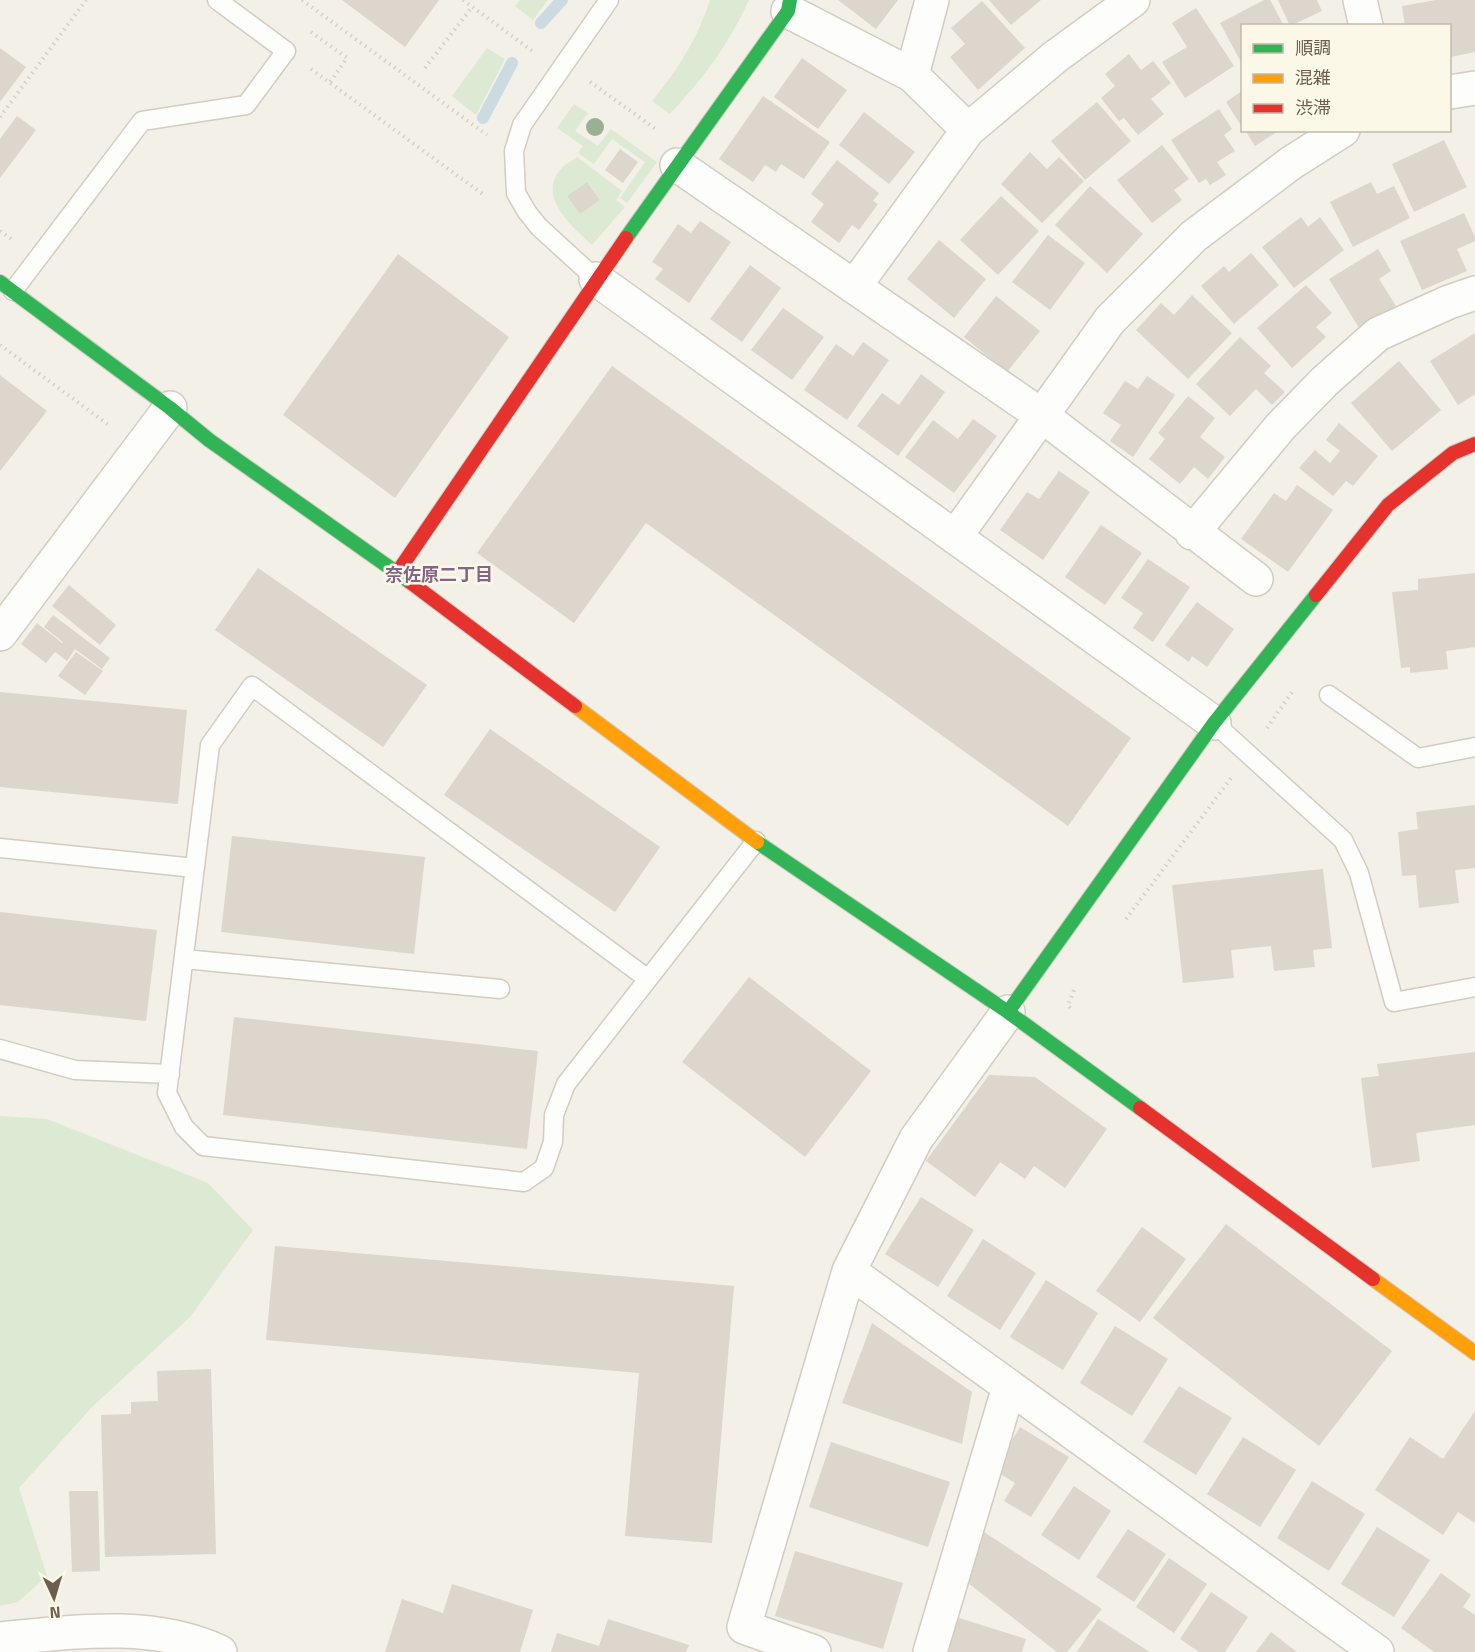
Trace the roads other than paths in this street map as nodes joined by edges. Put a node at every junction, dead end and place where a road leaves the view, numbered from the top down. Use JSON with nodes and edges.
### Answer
{"nodes":[{"id":1,"x":217,"y":0,"type":"edge"},
{"id":2,"x":609,"y":0,"type":"edge"},
{"id":3,"x":932,"y":0,"type":"edge"},
{"id":4,"x":1133,"y":0,"type":"edge"},
{"id":5,"x":1360,"y":0,"type":"edge"},
{"id":6,"x":789,"y":5,"type":"edge"},
{"id":7,"x":1366,"y":24,"type":"edge"},
{"id":8,"x":912,"y":75,"type":"junction"},
{"id":9,"x":1475,"y":88,"type":"edge"},
{"id":10,"x":1451,"y":92,"type":"edge"},
{"id":11,"x":968,"y":130,"type":"junction"},
{"id":12,"x":1339,"y":132,"type":"edge"},
{"id":13,"x":677,"y":165,"type":"junction"},
{"id":14,"x":596,"y":279,"type":"junction"},
{"id":15,"x":7,"y":286,"type":"edge"},
{"id":16,"x":854,"y":287,"type":"junction"},
{"id":17,"x":1475,"y":293,"type":"edge"},
{"id":18,"x":170,"y":408,"type":"junction"},
{"id":19,"x":1041,"y":415,"type":"junction"},
{"id":20,"x":1475,"y":444,"type":"edge"},
{"id":21,"x":1192,"y":533,"type":"junction"},
{"id":22,"x":955,"y":537,"type":"junction"},
{"id":23,"x":397,"y":573,"type":"junction"},
{"id":24,"x":1256,"y":579,"type":"dead end"},
{"id":25,"x":4,"y":620,"type":"edge"},
{"id":26,"x":1329,"y":695,"type":"dead end"},
{"id":27,"x":1214,"y":723,"type":"junction"},
{"id":28,"x":1475,"y":747,"type":"edge"},
{"id":29,"x":756,"y":841,"type":"junction"},
{"id":30,"x":0,"y":848,"type":"edge"},
{"id":31,"x":195,"y":868,"type":"junction"},
{"id":32,"x":184,"y":959,"type":"junction"},
{"id":33,"x":648,"y":979,"type":"junction"},
{"id":34,"x":1475,"y":987,"type":"edge"},
{"id":35,"x":500,"y":989,"type":"dead end"},
{"id":36,"x":1008,"y":1012,"type":"junction"},
{"id":37,"x":0,"y":1049,"type":"edge"},
{"id":38,"x":170,"y":1074,"type":"junction"},
{"id":39,"x":849,"y":1271,"type":"junction"},
{"id":40,"x":1475,"y":1353,"type":"edge"},
{"id":41,"x":1009,"y":1387,"type":"junction"},
{"id":42,"x":0,"y":1639,"type":"edge"},
{"id":43,"x":740,"y":1639,"type":"edge"},
{"id":44,"x":220,"y":1652,"type":"edge"},
{"id":45,"x":814,"y":1652,"type":"edge"},
{"id":46,"x":930,"y":1652,"type":"edge"},
{"id":47,"x":1377,"y":1652,"type":"edge"}],
"edges":[{"from":1,"to":15,"type":"lane"},
{"from":2,"to":14,"type":"lane"},
{"from":3,"to":8,"type":"street"},
{"from":4,"to":11,"type":"street"},
{"from":5,"to":7,"type":"street"},
{"from":6,"to":8,"type":"street"},
{"from":6,"to":13,"type":"street"},
{"from":8,"to":11,"type":"street"},
{"from":9,"to":10,"type":"street"},
{"from":11,"to":16,"type":"street"},
{"from":12,"to":19,"type":"street"},
{"from":13,"to":14,"type":"street"},
{"from":13,"to":16,"type":"street"},
{"from":14,"to":22,"type":"street"},
{"from":14,"to":23,"type":"street"},
{"from":15,"to":18,"type":"street"},
{"from":16,"to":19,"type":"street"},
{"from":17,"to":21,"type":"street"},
{"from":18,"to":23,"type":"street"},
{"from":18,"to":25,"type":"street"},
{"from":19,"to":21,"type":"street"},
{"from":19,"to":22,"type":"street"},
{"from":20,"to":27,"type":"street"},
{"from":21,"to":24,"type":"street"},
{"from":22,"to":27,"type":"street"},
{"from":23,"to":29,"type":"street"},
{"from":26,"to":28,"type":"lane"},
{"from":27,"to":34,"type":"lane"},
{"from":27,"to":36,"type":"street"},
{"from":29,"to":33,"type":"lane"},
{"from":29,"to":36,"type":"street"},
{"from":30,"to":31,"type":"lane"},
{"from":31,"to":32,"type":"lane"},
{"from":31,"to":33,"type":"lane"},
{"from":32,"to":35,"type":"lane"},
{"from":32,"to":38,"type":"lane"},
{"from":33,"to":38,"type":"lane"},
{"from":36,"to":39,"type":"street"},
{"from":36,"to":40,"type":"street"},
{"from":37,"to":38,"type":"lane"},
{"from":39,"to":41,"type":"street"},
{"from":39,"to":43,"type":"street"},
{"from":41,"to":46,"type":"street"},
{"from":41,"to":47,"type":"street"},
{"from":42,"to":44,"type":"street"},
{"from":43,"to":45,"type":"street"}]}
